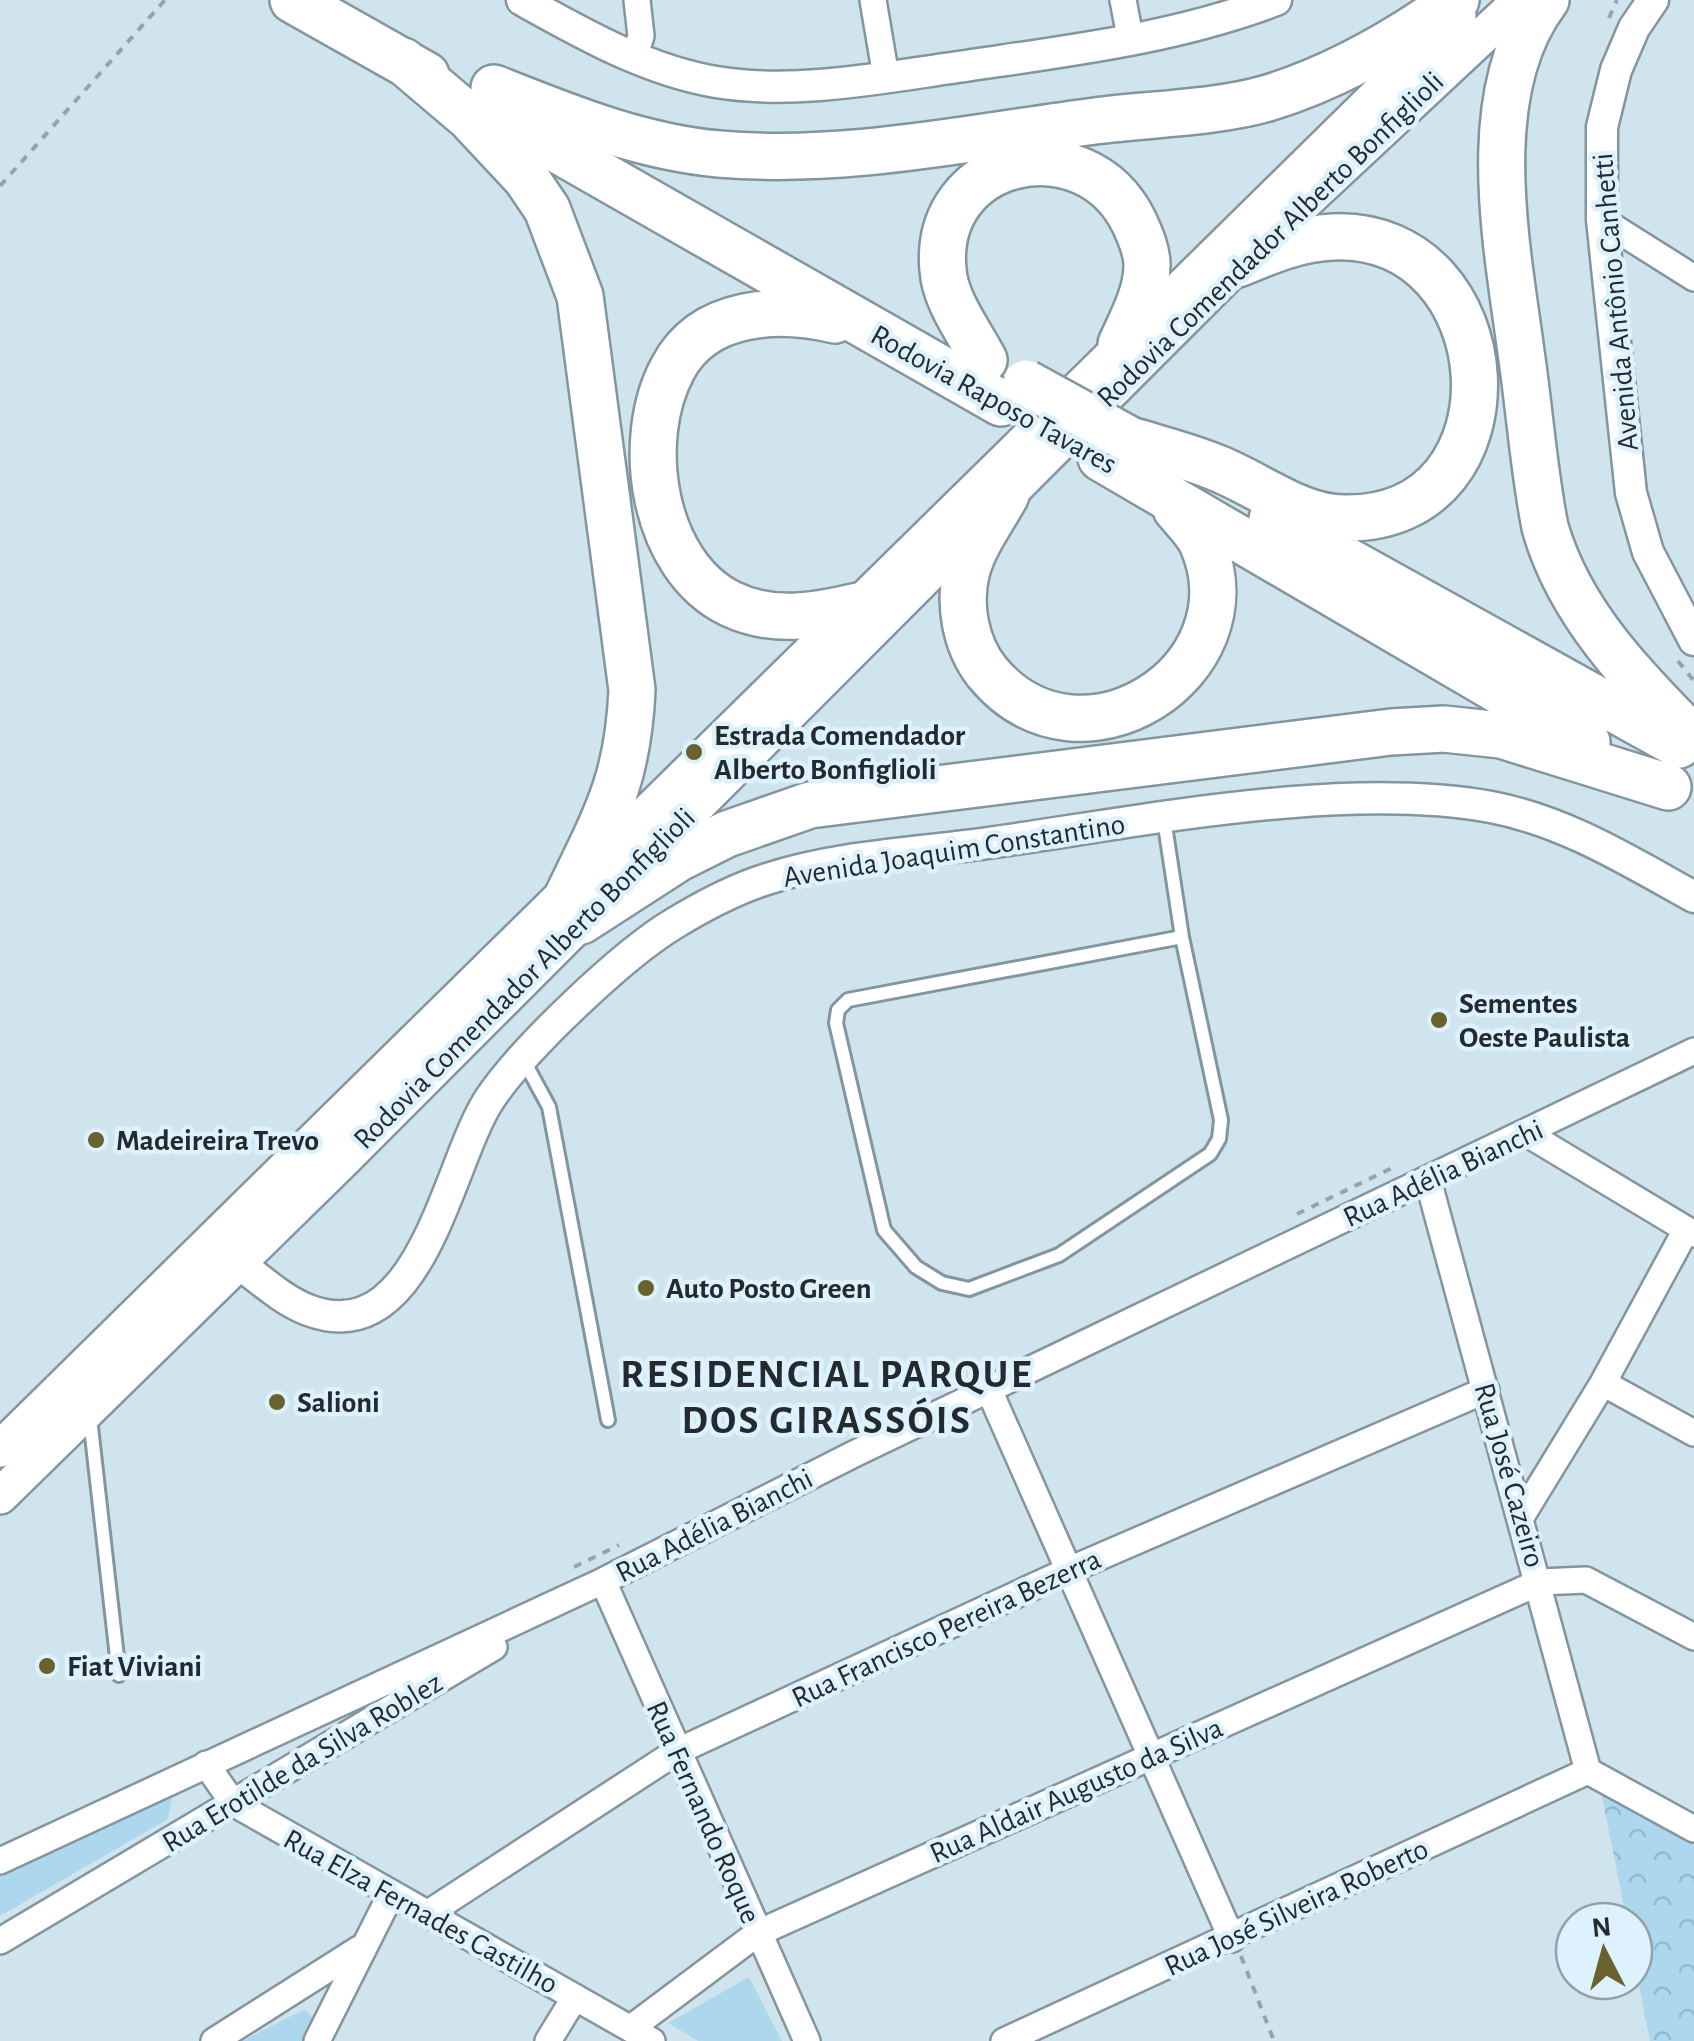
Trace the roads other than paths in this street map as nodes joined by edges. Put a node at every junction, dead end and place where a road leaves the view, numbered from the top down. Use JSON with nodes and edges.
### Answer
{"nodes":[{"id":1,"x":292,"y":0,"type":"edge"},
{"id":2,"x":335,"y":0,"type":"edge"},
{"id":3,"x":522,"y":0,"type":"edge"},
{"id":4,"x":636,"y":0,"type":"edge"},
{"id":5,"x":873,"y":0,"type":"edge"},
{"id":6,"x":1122,"y":0,"type":"edge"},
{"id":7,"x":1276,"y":0,"type":"edge"},
{"id":8,"x":1456,"y":0,"type":"edge"},
{"id":9,"x":1474,"y":0,"type":"edge"},
{"id":10,"x":1522,"y":0,"type":"edge"},
{"id":11,"x":1546,"y":0,"type":"edge"},
{"id":12,"x":1653,"y":0,"type":"edge"},
{"id":13,"x":1130,"y":42,"type":"junction"},
{"id":14,"x":634,"y":57,"type":"junction"},
{"id":15,"x":403,"y":61,"type":"junction"},
{"id":16,"x":886,"y":77,"type":"junction"},
{"id":17,"x":494,"y":88,"type":"junction"},
{"id":18,"x":1602,"y":220,"type":"junction"},
{"id":19,"x":1238,"y":264,"type":"junction"},
{"id":20,"x":1694,"y":278,"type":"edge"},
{"id":21,"x":870,"y":328,"type":"junction"},
{"id":22,"x":1121,"y":344,"type":"junction"},
{"id":23,"x":984,"y":360,"type":"junction"},
{"id":24,"x":1014,"y":393,"type":"junction"},
{"id":25,"x":1116,"y":449,"type":"junction"},
{"id":26,"x":1006,"y":495,"type":"junction"},
{"id":27,"x":1165,"y":496,"type":"junction"},
{"id":28,"x":1648,"y":552,"type":"junction"},
{"id":29,"x":858,"y":606,"type":"junction"},
{"id":30,"x":1694,"y":610,"type":"edge"},
{"id":31,"x":1694,"y":640,"type":"edge"},
{"id":32,"x":1694,"y":739,"type":"edge"},
{"id":33,"x":1685,"y":781,"type":"edge"},
{"id":34,"x":1164,"y":819,"type":"junction"},
{"id":35,"x":1694,"y":897,"type":"edge"},
{"id":36,"x":574,"y":908,"type":"junction"},
{"id":37,"x":1182,"y":936,"type":"junction"},
{"id":38,"x":1694,"y":1052,"type":"edge"},
{"id":39,"x":521,"y":1057,"type":"junction"},
{"id":40,"x":1526,"y":1133,"type":"junction"},
{"id":41,"x":1428,"y":1180,"type":"junction"},
{"id":42,"x":1690,"y":1232,"type":"edge"},
{"id":43,"x":237,"y":1262,"type":"junction"},
{"id":44,"x":1602,"y":1383,"type":"junction"},
{"id":45,"x":989,"y":1390,"type":"junction"},
{"id":46,"x":1486,"y":1390,"type":"junction"},
{"id":47,"x":89,"y":1410,"type":"junction"},
{"id":48,"x":608,"y":1420,"type":"dead end"},
{"id":49,"x":1694,"y":1433,"type":"edge"},
{"id":50,"x":0,"y":1448,"type":"edge"},
{"id":51,"x":0,"y":1496,"type":"edge"},
{"id":52,"x":1521,"y":1518,"type":"junction"},
{"id":53,"x":1067,"y":1572,"type":"junction"},
{"id":54,"x":604,"y":1582,"type":"junction"},
{"id":55,"x":1540,"y":1582,"type":"junction"},
{"id":56,"x":1694,"y":1637,"type":"edge"},
{"id":57,"x":119,"y":1676,"type":"dead end"},
{"id":58,"x":676,"y":1752,"type":"junction"},
{"id":59,"x":1152,"y":1756,"type":"junction"},
{"id":60,"x":206,"y":1764,"type":"junction"},
{"id":61,"x":1588,"y":1771,"type":"junction"},
{"id":62,"x":233,"y":1804,"type":"junction"},
{"id":63,"x":1694,"y":1829,"type":"edge"},
{"id":64,"x":0,"y":1861,"type":"edge"},
{"id":65,"x":390,"y":1896,"type":"junction"},
{"id":66,"x":430,"y":1912,"type":"junction"},
{"id":67,"x":758,"y":1932,"type":"junction"},
{"id":68,"x":1232,"y":1938,"type":"junction"},
{"id":69,"x":0,"y":1941,"type":"edge"},
{"id":70,"x":359,"y":1949,"type":"junction"},
{"id":71,"x":574,"y":1997,"type":"junction"},
{"id":72,"x":641,"y":2034,"type":"edge"},
{"id":73,"x":214,"y":2041,"type":"edge"},
{"id":74,"x":317,"y":2041,"type":"edge"},
{"id":75,"x":548,"y":2041,"type":"edge"},
{"id":76,"x":807,"y":2041,"type":"edge"},
{"id":77,"x":1004,"y":2041,"type":"edge"}],
"edges":[{"from":1,"to":15,"type":"highway","name":"Rodovia Raposo Tavares"},
{"from":2,"to":17,"type":"highway","name":"Rodovia Raposo Tavares"},
{"from":3,"to":14,"type":"street"},
{"from":4,"to":14,"type":"street"},
{"from":5,"to":16,"type":"street"},
{"from":6,"to":13,"type":"street"},
{"from":7,"to":13,"type":"street"},
{"from":8,"to":17,"type":"highway"},
{"from":9,"to":22,"type":"main road","name":"Rodovia Comendador Alberto Bonfiglioli"},
{"from":10,"to":19,"type":"main road","name":"Rodovia Comendador Alberto Bonfiglioli"},
{"from":11,"to":32,"type":"highway"},
{"from":12,"to":18,"type":"street","name":"Avenida Antônio Canhetti"},
{"from":13,"to":16,"type":"street"},
{"from":14,"to":16,"type":"street"},
{"from":15,"to":21,"type":"highway","name":"Rodovia Raposo Tavares"},
{"from":15,"to":36,"type":"highway"},
{"from":17,"to":23,"type":"highway","name":"Rodovia Raposo Tavares"},
{"from":18,"to":20,"type":"street"},
{"from":18,"to":28,"type":"street","name":"Avenida Antônio Canhetti"},
{"from":19,"to":25,"type":"highway"},
{"from":19,"to":26,"type":"main road","name":"Rodovia Comendador Alberto Bonfiglioli"},
{"from":21,"to":24,"type":"highway","name":"Rodovia Raposo Tavares"},
{"from":21,"to":29,"type":"highway"},
{"from":22,"to":23,"type":"highway"},
{"from":22,"to":29,"type":"main road","name":"Rodovia Comendador Alberto Bonfiglioli"},
{"from":23,"to":24,"type":"highway","name":"Rodovia Raposo Tavares"},
{"from":24,"to":25,"type":"highway","name":"Rodovia Raposo Tavares","bridge":true},
{"from":25,"to":27,"type":"highway","name":"Rodovia Raposo Tavares"},
{"from":25,"to":33,"type":"highway","name":"Rodovia Raposo Tavares"},
{"from":26,"to":27,"type":"highway"},
{"from":26,"to":36,"type":"main road","name":"Rodovia Comendador Alberto Bonfiglioli"},
{"from":27,"to":33,"type":"highway","name":"Rodovia Raposo Tavares"},
{"from":28,"to":30,"type":"street","name":"Avenida Antônio Canhetti"},
{"from":28,"to":31,"type":"street","name":"Avenida Antônio Canhetti"},
{"from":29,"to":36,"type":"main road","name":"Rodovia Comendador Alberto Bonfiglioli"},
{"from":33,"to":36,"type":"highway"},
{"from":34,"to":35,"type":"street","name":"Avenida Joaquim Constantino"},
{"from":34,"to":37,"type":"lane"},
{"from":34,"to":39,"type":"street","name":"Avenida Joaquim Constantino"},
{"from":36,"to":43,"type":"main road","name":"Rodovia Comendador Alberto Bonfiglioli"},
{"from":36,"to":50,"type":"main road","name":"Rodovia Comendador Alberto Bonfiglioli"},
{"from":37,"to":37,"type":"lane"},
{"from":38,"to":40,"type":"street","name":"Rua Adélia Bianchi"},
{"from":39,"to":43,"type":"street","name":"Avenida Joaquim Constantino"},
{"from":39,"to":48,"type":"lane"},
{"from":40,"to":41,"type":"street","name":"Rua Adélia Bianchi"},
{"from":40,"to":42,"type":"street"},
{"from":41,"to":45,"type":"street","name":"Rua Adélia Bianchi"},
{"from":41,"to":46,"type":"street","name":"Rua José Cazeiro"},
{"from":42,"to":44,"type":"street"},
{"from":43,"to":47,"type":"main road","name":"Rodovia Comendador Alberto Bonfiglioli"},
{"from":44,"to":49,"type":"street"},
{"from":44,"to":52,"type":"street"},
{"from":45,"to":53,"type":"street"},
{"from":45,"to":54,"type":"street","name":"Rua Adélia Bianchi"},
{"from":46,"to":52,"type":"street","name":"Rua José Cazeiro"},
{"from":46,"to":53,"type":"street","name":"Rua Francisco Pereira Bezerra"},
{"from":47,"to":51,"type":"main road","name":"Rodovia Comendador Alberto Bonfiglioli"},
{"from":47,"to":57,"type":"lane"},
{"from":52,"to":55,"type":"street","name":"Rua José Cazeiro"},
{"from":53,"to":58,"type":"street","name":"Rua Francisco Pereira Bezerra"},
{"from":53,"to":59,"type":"street"},
{"from":54,"to":58,"type":"street","name":"Rua Fernando Roque"},
{"from":54,"to":60,"type":"street","name":"Rua Adélia Bianchi"},
{"from":54,"to":62,"type":"street","name":"Rua Erotilde da Silva Roblez"},
{"from":55,"to":56,"type":"street"},
{"from":55,"to":59,"type":"street","name":"Rua Aldair Augusto da Silva"},
{"from":55,"to":61,"type":"street","name":"Rua José Cazeiro"},
{"from":58,"to":66,"type":"street","name":"Rua Francisco Pereira Bezerra"},
{"from":58,"to":67,"type":"street","name":"Rua Fernando Roque"},
{"from":59,"to":67,"type":"street","name":"Rua Aldair Augusto da Silva"},
{"from":59,"to":68,"type":"street"},
{"from":60,"to":62,"type":"street","name":"Rua Elza Fernades Castilho"},
{"from":60,"to":64,"type":"street","name":"Rua Adélia Bianchi"},
{"from":61,"to":63,"type":"street"},
{"from":61,"to":68,"type":"street","name":"Rua José Silveira Roberto"},
{"from":62,"to":65,"type":"street","name":"Rua Elza Fernades Castilho"},
{"from":62,"to":69,"type":"street","name":"Rua Erotilde da Silva Roblez"},
{"from":65,"to":66,"type":"street","name":"Rua Elza Fernades Castilho"},
{"from":65,"to":70,"type":"street"},
{"from":66,"to":71,"type":"street","name":"Rua Elza Fernades Castilho"},
{"from":67,"to":72,"type":"street","name":"Rua Aldair Augusto da Silva"},
{"from":67,"to":76,"type":"street","name":"Rua Fernando Roque"},
{"from":68,"to":77,"type":"street","name":"Rua José Silveira Roberto"},
{"from":70,"to":73,"type":"street"},
{"from":70,"to":74,"type":"street"},
{"from":71,"to":72,"type":"street","name":"Rua Elza Fernades Castilho"},
{"from":71,"to":75,"type":"street"}]}
